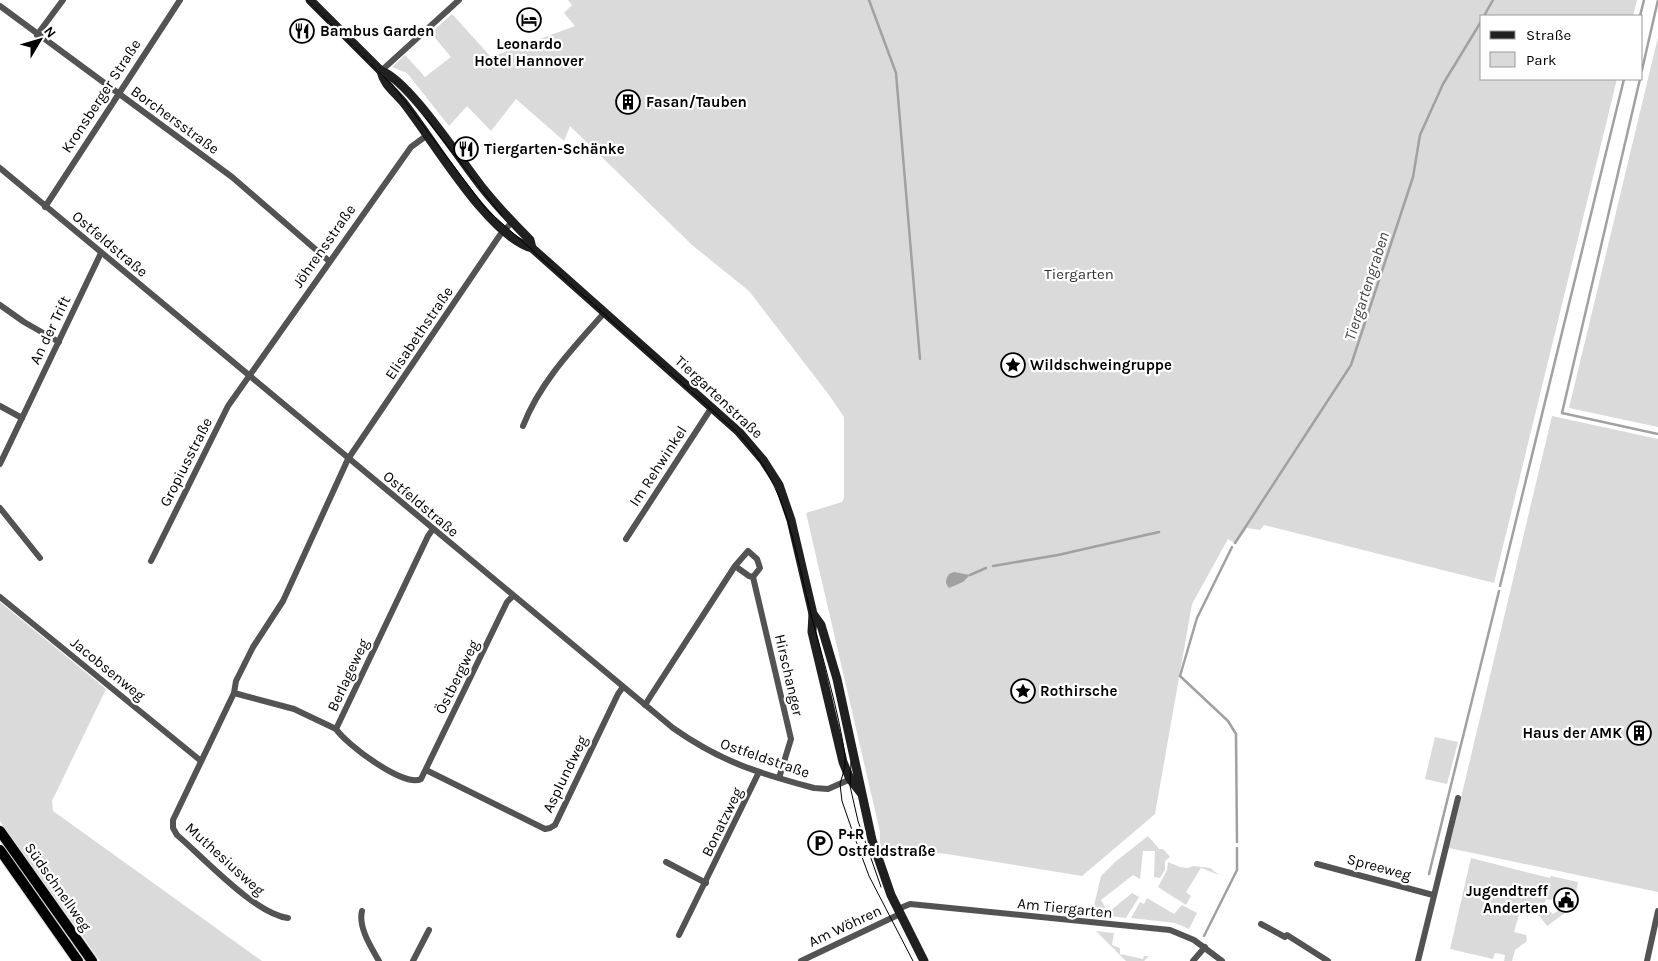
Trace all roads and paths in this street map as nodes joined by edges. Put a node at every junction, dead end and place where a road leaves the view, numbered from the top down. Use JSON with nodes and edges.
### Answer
{"nodes":[{"id":1,"x":63,"y":0,"type":"edge"},
{"id":2,"x":180,"y":0,"type":"edge"},
{"id":3,"x":310,"y":0,"type":"edge"},
{"id":4,"x":460,"y":0,"type":"edge"},
{"id":5,"x":0,"y":6,"type":"edge"},
{"id":6,"x":37,"y":35,"type":"junction"},
{"id":7,"x":381,"y":71,"type":"junction"},
{"id":8,"x":117,"y":94,"type":"junction"},
{"id":9,"x":426,"y":136,"type":"junction"},
{"id":10,"x":0,"y":168,"type":"edge"},
{"id":11,"x":45,"y":207,"type":"junction"},
{"id":12,"x":512,"y":222,"type":"junction"},
{"id":13,"x":505,"y":230,"type":"junction"},
{"id":14,"x":532,"y":248,"type":"junction"},
{"id":15,"x":101,"y":253,"type":"junction"},
{"id":16,"x":329,"y":261,"type":"junction"},
{"id":17,"x":0,"y":305,"type":"edge"},
{"id":18,"x":605,"y":312,"type":"junction"},
{"id":19,"x":59,"y":342,"type":"junction"},
{"id":20,"x":249,"y":376,"type":"junction"},
{"id":21,"x":0,"y":406,"type":"edge"},
{"id":22,"x":712,"y":407,"type":"junction"},
{"id":23,"x":22,"y":418,"type":"junction"},
{"id":24,"x":524,"y":426,"type":"dead end"},
{"id":25,"x":348,"y":459,"type":"junction"},
{"id":26,"x":0,"y":464,"type":"edge"},
{"id":27,"x":0,"y":508,"type":"edge"},
{"id":28,"x":433,"y":529,"type":"junction"},
{"id":29,"x":626,"y":539,"type":"dead end"},
{"id":30,"x":40,"y":558,"type":"dead end"},
{"id":31,"x":151,"y":561,"type":"dead end"},
{"id":32,"x":735,"y":566,"type":"junction"},
{"id":33,"x":753,"y":577,"type":"junction"},
{"id":34,"x":0,"y":596,"type":"edge"},
{"id":35,"x":513,"y":596,"type":"junction"},
{"id":36,"x":623,"y":687,"type":"junction"},
{"id":37,"x":234,"y":693,"type":"junction"},
{"id":38,"x":644,"y":705,"type":"junction"},
{"id":39,"x":336,"y":729,"type":"junction"},
{"id":40,"x":200,"y":761,"type":"junction"},
{"id":41,"x":426,"y":770,"type":"junction"},
{"id":42,"x":758,"y":772,"type":"junction"},
{"id":43,"x":779,"y":778,"type":"junction"},
{"id":44,"x":854,"y":778,"type":"junction"},
{"id":45,"x":1458,"y":798,"type":"dead end"},
{"id":46,"x":0,"y":831,"type":"edge"},
{"id":47,"x":0,"y":850,"type":"edge"},
{"id":48,"x":666,"y":862,"type":"dead end"},
{"id":49,"x":1317,"y":864,"type":"dead end"},
{"id":50,"x":706,"y":883,"type":"junction"},
{"id":51,"x":1433,"y":895,"type":"junction"},
{"id":52,"x":362,"y":911,"type":"dead end"},
{"id":53,"x":1658,"y":911,"type":"edge"},
{"id":54,"x":899,"y":912,"type":"junction"},
{"id":55,"x":288,"y":918,"type":"dead end"},
{"id":56,"x":1261,"y":924,"type":"dead end"},
{"id":57,"x":429,"y":930,"type":"dead end"},
{"id":58,"x":679,"y":935,"type":"dead end"},
{"id":59,"x":1205,"y":947,"type":"junction"},
{"id":60,"x":78,"y":961,"type":"edge"},
{"id":61,"x":92,"y":961,"type":"edge"},
{"id":62,"x":379,"y":961,"type":"edge"},
{"id":63,"x":414,"y":961,"type":"edge"},
{"id":64,"x":801,"y":961,"type":"edge"},
{"id":65,"x":924,"y":961,"type":"edge"},
{"id":66,"x":1193,"y":961,"type":"edge"},
{"id":67,"x":1222,"y":961,"type":"edge"},
{"id":68,"x":1328,"y":961,"type":"edge"},
{"id":69,"x":1418,"y":961,"type":"edge"},
{"id":70,"x":1647,"y":961,"type":"edge"}],
"edges":[{"from":1,"to":6,"type":"street"},
{"from":2,"to":8,"type":"street","name":"Kronsberger Straße"},
{"from":3,"to":7,"type":"main road","name":"Tiergartenstraße"},
{"from":4,"to":7,"type":"street"},
{"from":5,"to":6,"type":"street","name":"Borchersstraße"},
{"from":6,"to":8,"type":"street","name":"Borchersstraße"},
{"from":7,"to":9,"type":"main road","name":"Tiergartenstraße"},
{"from":7,"to":12,"type":"main road","name":"Tiergartenstraße"},
{"from":8,"to":11,"type":"street","name":"Kronsberger Straße"},
{"from":8,"to":16,"type":"street","name":"Borchersstraße"},
{"from":9,"to":13,"type":"main road","name":"Tiergartenstraße"},
{"from":9,"to":16,"type":"street","name":"Jöhrensstraße"},
{"from":10,"to":11,"type":"street","name":"Ostfeldstraße"},
{"from":11,"to":15,"type":"street","name":"Ostfeldstraße"},
{"from":12,"to":13,"type":"street","name":"Elisabethstraße"},
{"from":12,"to":14,"type":"main road","name":"Tiergartenstraße"},
{"from":13,"to":14,"type":"main road","name":"Tiergartenstraße"},
{"from":13,"to":25,"type":"street","name":"Elisabethstraße"},
{"from":14,"to":18,"type":"main road","name":"Tiergartenstraße"},
{"from":15,"to":19,"type":"street","name":"An der Trift"},
{"from":15,"to":20,"type":"street","name":"Ostfeldstraße"},
{"from":16,"to":20,"type":"street","name":"Jöhrensstraße"},
{"from":17,"to":19,"type":"street"},
{"from":18,"to":22,"type":"main road","name":"Tiergartenstraße"},
{"from":18,"to":24,"type":"street"},
{"from":19,"to":23,"type":"street","name":"An der Trift"},
{"from":20,"to":25,"type":"street","name":"Ostfeldstraße"},
{"from":20,"to":31,"type":"street","name":"Gropiusstraße"},
{"from":21,"to":23,"type":"street"},
{"from":22,"to":29,"type":"street","name":"Im Rehwinkel"},
{"from":22,"to":44,"type":"main road","name":"Tiergartenstraße"},
{"from":23,"to":26,"type":"street","name":"An der Trift"},
{"from":25,"to":28,"type":"street","name":"Ostfeldstraße"},
{"from":25,"to":37,"type":"street","name":"Muthesiusweg"},
{"from":27,"to":30,"type":"street"},
{"from":28,"to":35,"type":"street","name":"Ostfeldstraße"},
{"from":28,"to":39,"type":"street","name":"Berlageweg"},
{"from":32,"to":33,"type":"street"},
{"from":32,"to":33,"type":"street","name":"Hirschanger"},
{"from":32,"to":38,"type":"street","name":"Hirschanger"},
{"from":33,"to":43,"type":"street","name":"Hirschanger"},
{"from":34,"to":40,"type":"street","name":"Jacobsenweg"},
{"from":35,"to":36,"type":"street","name":"Ostfeldstraße"},
{"from":35,"to":41,"type":"street","name":"Östbergweg"},
{"from":36,"to":38,"type":"street","name":"Ostfeldstraße"},
{"from":36,"to":41,"type":"street","name":"Asplundweg"},
{"from":37,"to":39,"type":"street"},
{"from":37,"to":40,"type":"street","name":"Muthesiusweg"},
{"from":38,"to":42,"type":"street","name":"Ostfeldstraße"},
{"from":39,"to":41,"type":"street","name":"Berlageweg"},
{"from":40,"to":55,"type":"street","name":"Muthesiusweg"},
{"from":42,"to":43,"type":"street","name":"Ostfeldstraße"},
{"from":42,"to":50,"type":"street","name":"Bonatzweg"},
{"from":43,"to":44,"type":"street","name":"Ostfeldstraße"},
{"from":44,"to":54,"type":"main road","name":"Tiergartenstraße"},
{"from":45,"to":51,"type":"street"},
{"from":46,"to":61,"type":"highway","name":"Südschnellweg"},
{"from":47,"to":60,"type":"highway","name":"Südschnellweg"},
{"from":48,"to":50,"type":"street"},
{"from":49,"to":51,"type":"street","name":"Spreeweg"},
{"from":50,"to":58,"type":"street","name":"Bonatzweg"},
{"from":51,"to":69,"type":"street"},
{"from":52,"to":62,"type":"street"},
{"from":53,"to":70,"type":"street"},
{"from":54,"to":59,"type":"street","name":"Am Tiergarten"},
{"from":54,"to":64,"type":"street","name":"Am Wöhren"},
{"from":54,"to":65,"type":"main road","name":"Tiergartenstraße"},
{"from":56,"to":68,"type":"street"},
{"from":57,"to":63,"type":"street"},
{"from":59,"to":66,"type":"street"},
{"from":59,"to":67,"type":"street","name":"Am Tiergarten"}]}
